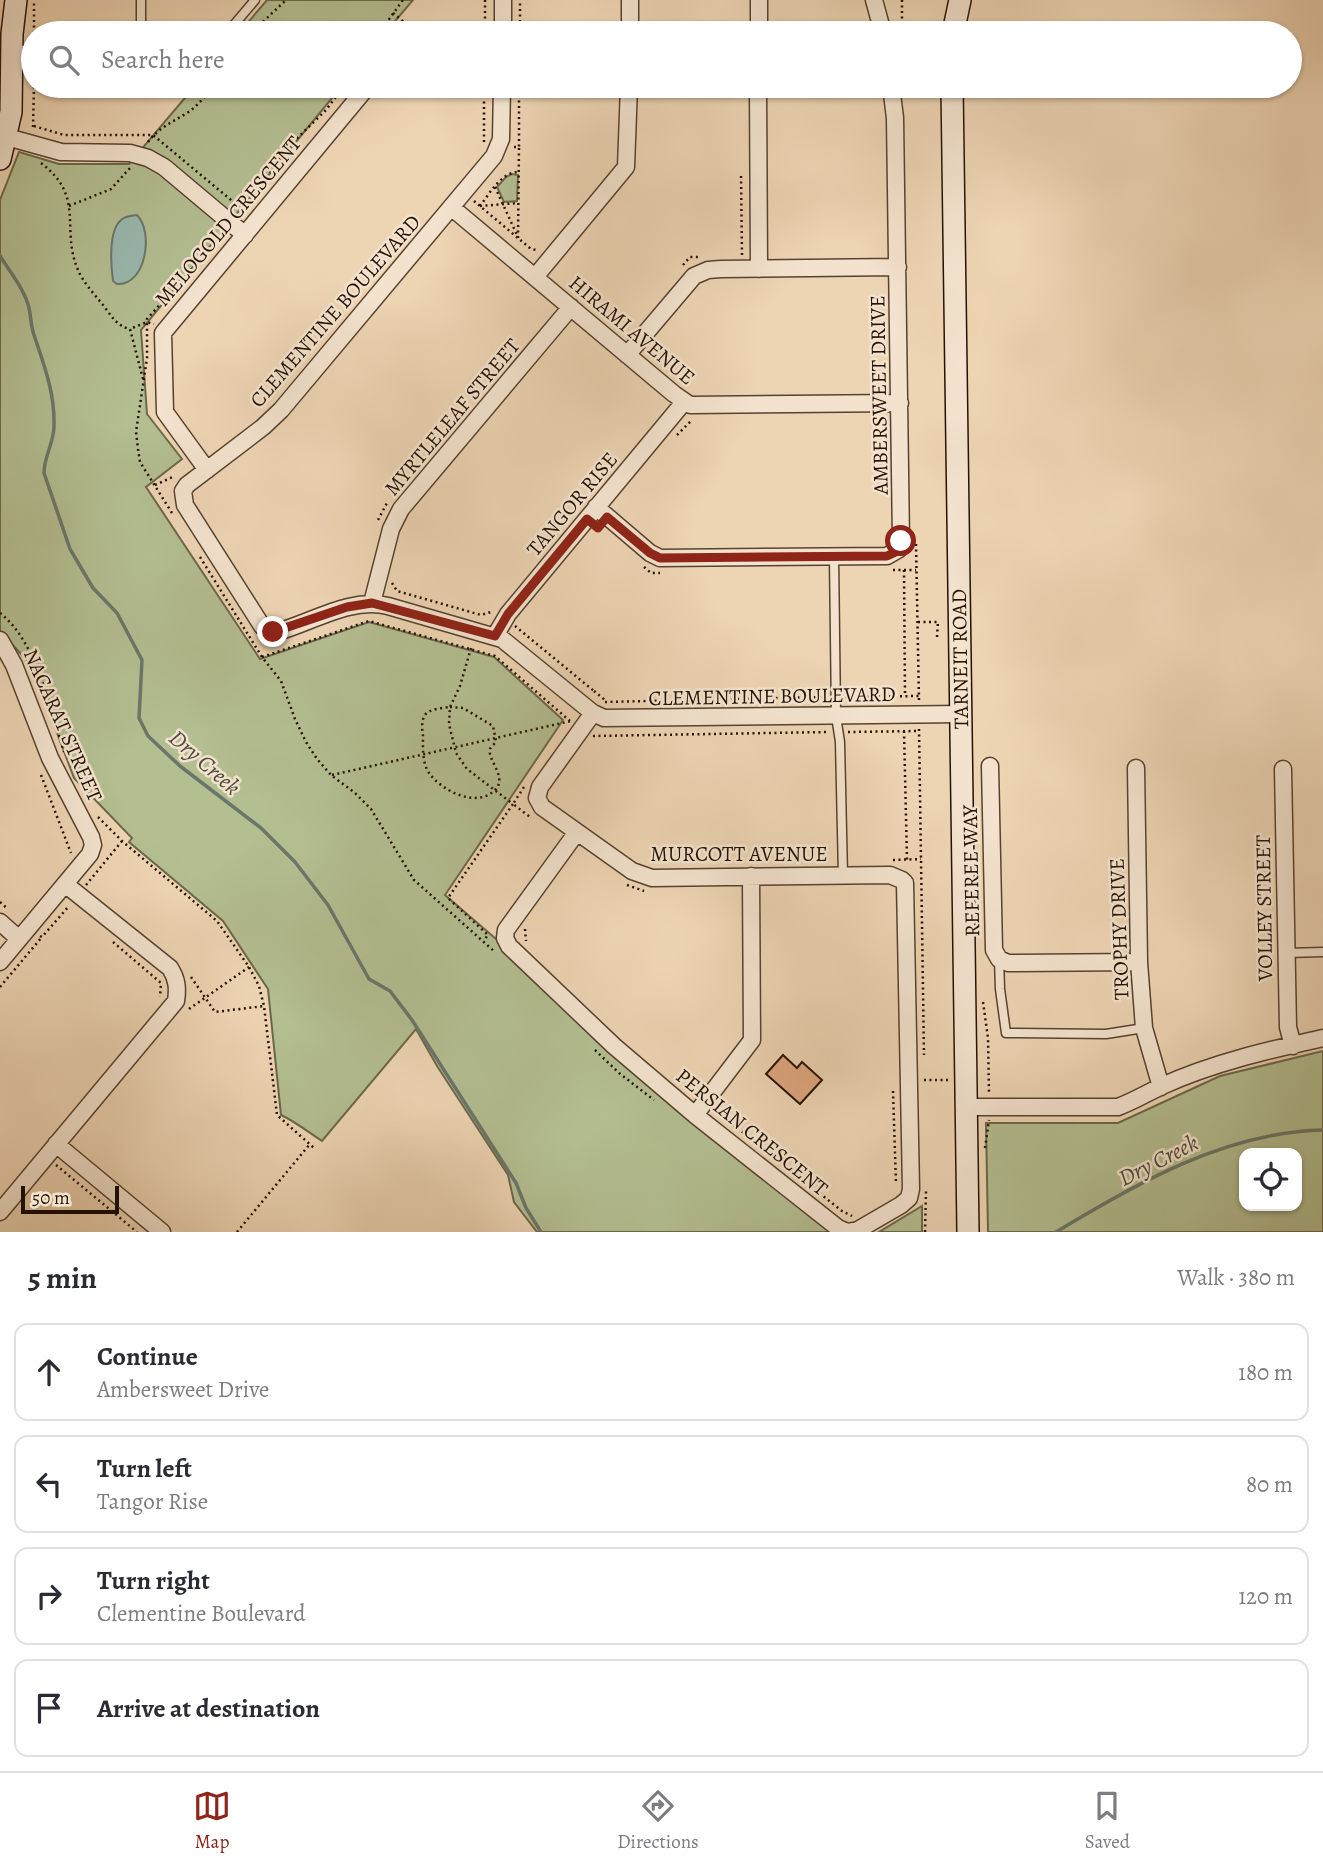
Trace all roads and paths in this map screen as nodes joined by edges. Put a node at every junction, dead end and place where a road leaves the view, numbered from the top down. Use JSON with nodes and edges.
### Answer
{"nodes":[{"id":1,"x":4,"y":0,"type":"edge"},
{"id":2,"x":16,"y":0,"type":"edge"},
{"id":3,"x":34,"y":0,"type":"edge"},
{"id":4,"x":141,"y":0,"type":"edge"},
{"id":5,"x":255,"y":0,"type":"edge"},
{"id":6,"x":285,"y":0,"type":"edge"},
{"id":7,"x":403,"y":0,"type":"edge"},
{"id":8,"x":485,"y":0,"type":"edge"},
{"id":9,"x":503,"y":0,"type":"edge"},
{"id":10,"x":520,"y":0,"type":"edge"},
{"id":11,"x":630,"y":0,"type":"edge"},
{"id":12,"x":759,"y":0,"type":"edge"},
{"id":13,"x":874,"y":0,"type":"edge"},
{"id":14,"x":902,"y":0,"type":"edge"},
{"id":15,"x":952,"y":0,"type":"edge"},
{"id":16,"x":960,"y":0,"type":"edge"},
{"id":17,"x":392,"y":13,"type":"junction"},
{"id":18,"x":34,"y":21,"type":"edge"},
{"id":19,"x":141,"y":21,"type":"edge"},
{"id":20,"x":237,"y":21,"type":"edge"},
{"id":21,"x":263,"y":21,"type":"edge"},
{"id":22,"x":387,"y":21,"type":"edge"},
{"id":23,"x":402,"y":21,"type":"edge"},
{"id":24,"x":485,"y":21,"type":"edge"},
{"id":25,"x":503,"y":21,"type":"edge"},
{"id":26,"x":520,"y":21,"type":"edge"},
{"id":27,"x":630,"y":21,"type":"edge"},
{"id":28,"x":759,"y":21,"type":"edge"},
{"id":29,"x":880,"y":21,"type":"edge"},
{"id":30,"x":902,"y":21,"type":"edge"},
{"id":31,"x":952,"y":21,"type":"edge"},
{"id":32,"x":955,"y":21,"type":"edge"},
{"id":33,"x":19,"y":54,"type":"edge"},
{"id":34,"x":34,"y":98,"type":"edge"},
{"id":35,"x":335,"y":98,"type":"edge"},
{"id":36,"x":358,"y":98,"type":"edge"},
{"id":37,"x":502,"y":98,"type":"edge"},
{"id":38,"x":629,"y":98,"type":"edge"},
{"id":39,"x":758,"y":98,"type":"edge"},
{"id":40,"x":892,"y":98,"type":"edge"},
{"id":41,"x":952,"y":98,"type":"edge"},
{"id":42,"x":7,"y":137,"type":"junction"},
{"id":43,"x":28,"y":143,"type":"junction"},
{"id":44,"x":519,"y":147,"type":"dead end"},
{"id":45,"x":0,"y":159,"type":"edge"},
{"id":46,"x":41,"y":163,"type":"dead end"},
{"id":47,"x":519,"y":172,"type":"junction"},
{"id":48,"x":741,"y":176,"type":"dead end"},
{"id":49,"x":495,"y":187,"type":"junction"},
{"id":50,"x":464,"y":192,"type":"junction"},
{"id":51,"x":519,"y":203,"type":"junction"},
{"id":52,"x":503,"y":204,"type":"junction"},
{"id":53,"x":480,"y":206,"type":"junction"},
{"id":54,"x":451,"y":208,"type":"junction"},
{"id":55,"x":232,"y":224,"type":"junction"},
{"id":56,"x":245,"y":234,"type":"junction"},
{"id":57,"x":518,"y":238,"type":"junction"},
{"id":58,"x":742,"y":256,"type":"dead end"},
{"id":59,"x":549,"y":261,"type":"junction"},
{"id":60,"x":898,"y":267,"type":"junction"},
{"id":61,"x":759,"y":269,"type":"junction"},
{"id":62,"x":535,"y":277,"type":"junction"},
{"id":63,"x":571,"y":307,"type":"junction"},
{"id":64,"x":147,"y":322,"type":"junction"},
{"id":65,"x":130,"y":329,"type":"junction"},
{"id":66,"x":627,"y":355,"type":"junction"},
{"id":67,"x":144,"y":382,"type":"junction"},
{"id":68,"x":684,"y":402,"type":"junction"},
{"id":69,"x":900,"y":404,"type":"junction"},
{"id":70,"x":703,"y":420,"type":"dead end"},
{"id":71,"x":673,"y":440,"type":"dead end"},
{"id":72,"x":207,"y":470,"type":"junction"},
{"id":73,"x":176,"y":476,"type":"dead end"},
{"id":74,"x":154,"y":485,"type":"junction"},
{"id":75,"x":596,"y":507,"type":"junction"},
{"id":76,"x":175,"y":518,"type":"dead end"},
{"id":77,"x":916,"y":542,"type":"dead end"},
{"id":78,"x":196,"y":551,"type":"dead end"},
{"id":79,"x":834,"y":556,"type":"junction"},
{"id":80,"x":641,"y":564,"type":"dead end"},
{"id":81,"x":904,"y":570,"type":"dead end"},
{"id":82,"x":664,"y":573,"type":"dead end"},
{"id":83,"x":372,"y":603,"type":"junction"},
{"id":84,"x":0,"y":612,"type":"edge"},
{"id":85,"x":505,"y":618,"type":"junction"},
{"id":86,"x":918,"y":622,"type":"junction"},
{"id":87,"x":478,"y":623,"type":"junction"},
{"id":88,"x":495,"y":636,"type":"junction"},
{"id":89,"x":937,"y":637,"type":"dead end"},
{"id":90,"x":0,"y":640,"type":"edge"},
{"id":91,"x":262,"y":657,"type":"dead end"},
{"id":92,"x":594,"y":691,"type":"junction"},
{"id":93,"x":905,"y":696,"type":"junction"},
{"id":94,"x":919,"y":696,"type":"junction"},
{"id":95,"x":836,"y":697,"type":"junction"},
{"id":96,"x":605,"y":700,"type":"junction"},
{"id":97,"x":450,"y":707,"type":"junction"},
{"id":98,"x":595,"y":712,"type":"junction"},
{"id":99,"x":961,"y":714,"type":"junction"},
{"id":100,"x":919,"y":715,"type":"junction"},
{"id":101,"x":836,"y":716,"type":"junction"},
{"id":102,"x":571,"y":721,"type":"junction"},
{"id":103,"x":564,"y":731,"type":"dead end"},
{"id":104,"x":904,"y":731,"type":"dead end"},
{"id":105,"x":607,"y":736,"type":"dead end"},
{"id":106,"x":496,"y":738,"type":"junction"},
{"id":107,"x":454,"y":748,"type":"junction"},
{"id":108,"x":422,"y":754,"type":"junction"},
{"id":109,"x":67,"y":760,"type":"dead end"},
{"id":110,"x":990,"y":766,"type":"dead end"},
{"id":111,"x":1136,"y":768,"type":"dead end"},
{"id":112,"x":1283,"y":769,"type":"dead end"},
{"id":113,"x":331,"y":775,"type":"dead end"},
{"id":114,"x":540,"y":787,"type":"junction"},
{"id":115,"x":495,"y":790,"type":"junction"},
{"id":116,"x":513,"y":804,"type":"junction"},
{"id":117,"x":95,"y":813,"type":"dead end"},
{"id":118,"x":535,"y":820,"type":"dead end"},
{"id":119,"x":577,"y":832,"type":"junction"},
{"id":120,"x":907,"y":860,"type":"dead end"},
{"id":121,"x":751,"y":876,"type":"junction"},
{"id":122,"x":843,"y":876,"type":"junction"},
{"id":123,"x":620,"y":880,"type":"dead end"},
{"id":124,"x":902,"y":880,"type":"joint"},
{"id":125,"x":65,"y":884,"type":"junction"},
{"id":126,"x":650,"y":892,"type":"dead end"},
{"id":127,"x":0,"y":922,"type":"edge"},
{"id":128,"x":42,"y":937,"type":"dead end"},
{"id":129,"x":19,"y":939,"type":"junction"},
{"id":130,"x":483,"y":941,"type":"dead end"},
{"id":131,"x":1323,"y":952,"type":"edge"},
{"id":132,"x":1286,"y":953,"type":"junction"},
{"id":133,"x":999,"y":959,"type":"junction"},
{"id":134,"x":0,"y":962,"type":"edge"},
{"id":135,"x":1139,"y":962,"type":"junction"},
{"id":136,"x":0,"y":987,"type":"edge"},
{"id":137,"x":1144,"y":1028,"type":"junction"},
{"id":138,"x":1323,"y":1038,"type":"edge"},
{"id":139,"x":1293,"y":1046,"type":"junction"},
{"id":140,"x":924,"y":1066,"type":"dead end"},
{"id":141,"x":1161,"y":1087,"type":"junction"},
{"id":142,"x":967,"y":1107,"type":"junction"},
{"id":143,"x":700,"y":1109,"type":"junction"},
{"id":144,"x":56,"y":1144,"type":"junction"},
{"id":145,"x":310,"y":1144,"type":"junction"},
{"id":146,"x":314,"y":1148,"type":"dead end"},
{"id":147,"x":55,"y":1164,"type":"dead end"},
{"id":148,"x":926,"y":1183,"type":"dead end"},
{"id":149,"x":0,"y":1212,"type":"edge"},
{"id":150,"x":852,"y":1216,"type":"dead end"},
{"id":151,"x":137,"y":1232,"type":"edge"},
{"id":152,"x":162,"y":1232,"type":"edge"},
{"id":153,"x":237,"y":1232,"type":"edge"},
{"id":154,"x":925,"y":1232,"type":"edge"},
{"id":155,"x":968,"y":1232,"type":"edge"}],
"edges":[{"from":1,"to":33,"type":"street"},
{"from":2,"to":33,"type":"street"},
{"from":3,"to":18,"type":"path"},
{"from":4,"to":19,"type":"lane"},
{"from":5,"to":20,"type":"lane"},
{"from":6,"to":21,"type":"path"},
{"from":7,"to":17,"type":"path"},
{"from":8,"to":24,"type":"path"},
{"from":9,"to":25,"type":"street"},
{"from":10,"to":26,"type":"path"},
{"from":11,"to":27,"type":"street"},
{"from":12,"to":28,"type":"street"},
{"from":13,"to":29,"type":"street"},
{"from":14,"to":30,"type":"path"},
{"from":15,"to":31,"type":"street"},
{"from":16,"to":32,"type":"street"},
{"from":17,"to":22,"type":"path"},
{"from":17,"to":23,"type":"path"},
{"from":33,"to":42,"type":"street"},
{"from":34,"to":43,"type":"path"},
{"from":35,"to":55,"type":"path"},
{"from":36,"to":56,"type":"street","name":"MELOGOLD CRESCENT"},
{"from":37,"to":50,"type":"street","name":"CLEMENTINE BOULEVARD"},
{"from":38,"to":59,"type":"street"},
{"from":39,"to":61,"type":"street"},
{"from":40,"to":60,"type":"street","name":"AMBERSWEET DRIVE"},
{"from":41,"to":99,"type":"street","name":"TARNEIT ROAD"},
{"from":42,"to":43,"type":"street"},
{"from":42,"to":45,"type":"street"},
{"from":43,"to":55,"type":"street"},
{"from":44,"to":47,"type":"path"},
{"from":46,"to":65,"type":"path"},
{"from":47,"to":49,"type":"path"},
{"from":47,"to":51,"type":"path"},
{"from":48,"to":58,"type":"path"},
{"from":49,"to":52,"type":"path"},
{"from":49,"to":53,"type":"path"},
{"from":50,"to":53,"type":"path"},
{"from":50,"to":54,"type":"street","name":"CLEMENTINE BOULEVARD"},
{"from":51,"to":52,"type":"path"},
{"from":51,"to":57,"type":"path"},
{"from":52,"to":53,"type":"path"},
{"from":52,"to":57,"type":"path"},
{"from":53,"to":57,"type":"path"},
{"from":54,"to":62,"type":"street","name":"HIRAMI AVENUE"},
{"from":54,"to":72,"type":"street","name":"CLEMENTINE BOULEVARD"},
{"from":55,"to":56,"type":"street"},
{"from":55,"to":64,"type":"path"},
{"from":56,"to":72,"type":"street","name":"MELOGOLD CRESCENT"},
{"from":57,"to":59,"type":"path"},
{"from":59,"to":62,"type":"street"},
{"from":60,"to":61,"type":"street"},
{"from":60,"to":69,"type":"street","name":"AMBERSWEET DRIVE"},
{"from":61,"to":66,"type":"street"},
{"from":62,"to":63,"type":"street","name":"HIRAMI AVENUE"},
{"from":63,"to":66,"type":"street","name":"HIRAMI AVENUE"},
{"from":63,"to":83,"type":"street","name":"MYRTLELEAF STREET"},
{"from":64,"to":65,"type":"path"},
{"from":64,"to":67,"type":"path"},
{"from":65,"to":67,"type":"path"},
{"from":66,"to":68,"type":"street","name":"HIRAMI AVENUE"},
{"from":67,"to":74,"type":"path"},
{"from":68,"to":69,"type":"street","name":"HIRAMI AVENUE"},
{"from":68,"to":75,"type":"street","name":"TANGOR RISE"},
{"from":69,"to":79,"type":"street","name":"AMBERSWEET DRIVE"},
{"from":70,"to":71,"type":"path"},
{"from":72,"to":83,"type":"street","name":"CLEMENTINE BOULEVARD"},
{"from":73,"to":74,"type":"path"},
{"from":74,"to":76,"type":"path"},
{"from":75,"to":79,"type":"street","name":"AMBERSWEET DRIVE"},
{"from":75,"to":85,"type":"street","name":"TANGOR RISE"},
{"from":77,"to":86,"type":"path"},
{"from":78,"to":91,"type":"path"},
{"from":79,"to":95,"type":"lane"},
{"from":80,"to":82,"type":"path"},
{"from":81,"to":93,"type":"path"},
{"from":83,"to":87,"type":"street","name":"CLEMENTINE BOULEVARD"},
{"from":84,"to":109,"type":"path"},
{"from":85,"to":88,"type":"street","name":"TANGOR RISE"},
{"from":85,"to":92,"type":"path"},
{"from":86,"to":89,"type":"path"},
{"from":86,"to":94,"type":"path"},
{"from":87,"to":88,"type":"street","name":"CLEMENTINE BOULEVARD"},
{"from":87,"to":97,"type":"path"},
{"from":88,"to":98,"type":"street","name":"CLEMENTINE BOULEVARD"},
{"from":90,"to":125,"type":"street","name":"NACARAT STREET"},
{"from":92,"to":96,"type":"path"},
{"from":92,"to":98,"type":"path"},
{"from":93,"to":94,"type":"path"},
{"from":93,"to":95,"type":"path"},
{"from":94,"to":100,"type":"path"},
{"from":95,"to":96,"type":"path"},
{"from":95,"to":101,"type":"lane"},
{"from":96,"to":98,"type":"path"},
{"from":97,"to":106,"type":"path"},
{"from":97,"to":107,"type":"path"},
{"from":97,"to":108,"type":"path"},
{"from":98,"to":101,"type":"street","name":"CLEMENTINE BOULEVARD"},
{"from":98,"to":102,"type":"path"},
{"from":98,"to":105,"type":"path"},
{"from":98,"to":114,"type":"street"},
{"from":99,"to":100,"type":"street","name":"CLEMENTINE BOULEVARD"},
{"from":99,"to":142,"type":"street","name":"TARNEIT ROAD"},
{"from":100,"to":101,"type":"street","name":"CLEMENTINE BOULEVARD"},
{"from":100,"to":140,"type":"path"},
{"from":101,"to":122,"type":"lane"},
{"from":102,"to":103,"type":"path"},
{"from":102,"to":106,"type":"path"},
{"from":104,"to":120,"type":"path"},
{"from":106,"to":107,"type":"path"},
{"from":106,"to":115,"type":"path"},
{"from":107,"to":108,"type":"path"},
{"from":107,"to":115,"type":"path"},
{"from":108,"to":113,"type":"path"},
{"from":108,"to":115,"type":"path"},
{"from":110,"to":133,"type":"street","name":"REFEREE WAY"},
{"from":111,"to":135,"type":"street","name":"TROPHY DRIVE"},
{"from":112,"to":132,"type":"street","name":"VOLLEY STREET"},
{"from":114,"to":116,"type":"path"},
{"from":114,"to":119,"type":"street","name":"MURCOTT AVENUE"},
{"from":115,"to":116,"type":"path"},
{"from":116,"to":118,"type":"path"},
{"from":116,"to":130,"type":"path"},
{"from":117,"to":145,"type":"path"},
{"from":119,"to":121,"type":"street","name":"MURCOTT AVENUE"},
{"from":119,"to":143,"type":"street","name":"PERSIAN CRESCENT"},
{"from":121,"to":122,"type":"street","name":"MURCOTT AVENUE"},
{"from":121,"to":143,"type":"street"},
{"from":122,"to":124,"type":"street","name":"MURCOTT AVENUE"},
{"from":123,"to":126,"type":"path"},
{"from":124,"to":143,"type":"street","name":"PERSIAN CRESCENT"},
{"from":125,"to":129,"type":"street","name":"NACARAT STREET"},
{"from":125,"to":144,"type":"street"},
{"from":127,"to":129,"type":"street"},
{"from":128,"to":136,"type":"path"},
{"from":129,"to":134,"type":"street","name":"NACARAT STREET"},
{"from":131,"to":132,"type":"lane"},
{"from":132,"to":139,"type":"street","name":"VOLLEY STREET"},
{"from":133,"to":135,"type":"street","name":"REFEREE WAY"},
{"from":133,"to":137,"type":"lane"},
{"from":135,"to":137,"type":"street","name":"TROPHY DRIVE"},
{"from":137,"to":141,"type":"street","name":"TROPHY DRIVE"},
{"from":138,"to":139,"type":"street"},
{"from":139,"to":141,"type":"street"},
{"from":141,"to":142,"type":"street"},
{"from":142,"to":155,"type":"street","name":"TARNEIT ROAD"},
{"from":143,"to":150,"type":"path"},
{"from":144,"to":149,"type":"street"},
{"from":144,"to":152,"type":"street"},
{"from":145,"to":146,"type":"path"},
{"from":145,"to":153,"type":"path"},
{"from":147,"to":151,"type":"path"},
{"from":148,"to":154,"type":"path"}]}
